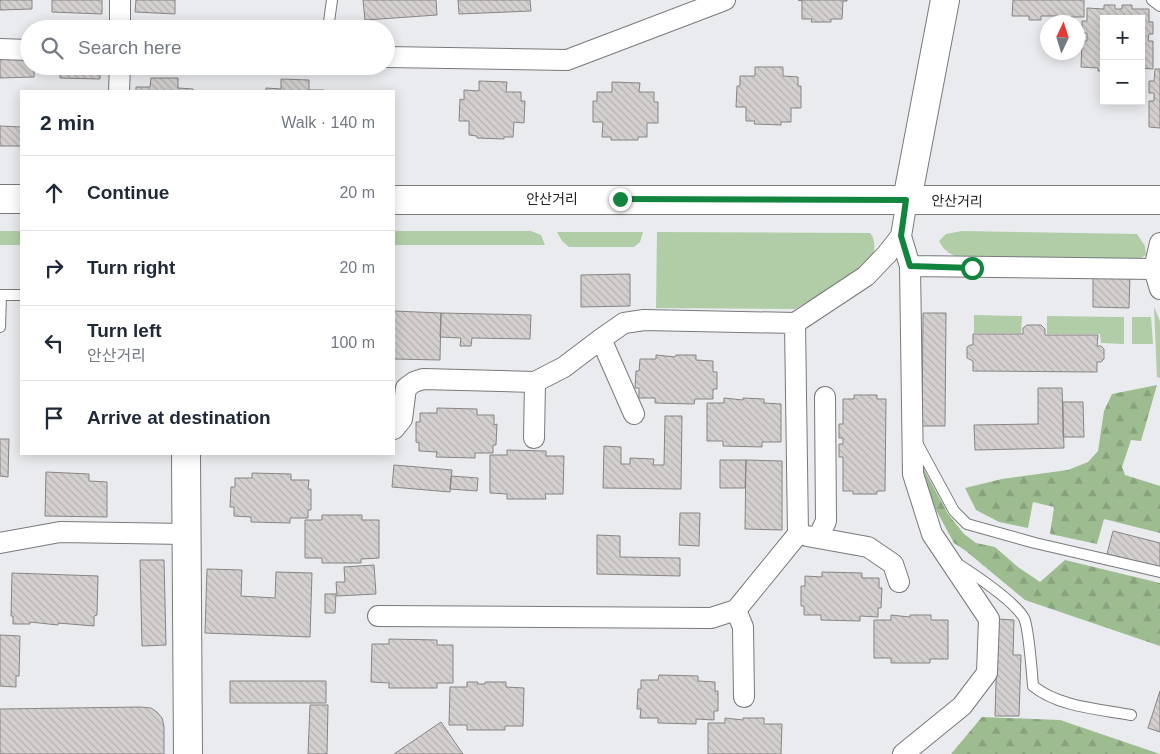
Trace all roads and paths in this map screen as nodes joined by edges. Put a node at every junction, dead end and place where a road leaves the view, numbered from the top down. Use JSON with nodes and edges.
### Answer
{"nodes":[{"id":1,"x":120,"y":0,"type":"edge"},
{"id":2,"x":332,"y":0,"type":"edge"},
{"id":3,"x":726,"y":0,"type":"edge"},
{"id":4,"x":945,"y":0,"type":"edge"},
{"id":5,"x":1152,"y":0,"type":"edge"},
{"id":6,"x":1160,"y":6,"type":"edge"},
{"id":7,"x":120,"y":20,"type":"edge"},
{"id":8,"x":329,"y":20,"type":"edge"},
{"id":9,"x":0,"y":49,"type":"edge"},
{"id":10,"x":20,"y":50,"type":"edge"},
{"id":11,"x":395,"y":57,"type":"edge"},
{"id":12,"x":120,"y":75,"type":"edge"},
{"id":13,"x":119,"y":90,"type":"edge"},
{"id":14,"x":0,"y":199,"type":"edge"},
{"id":15,"x":20,"y":199,"type":"edge"},
{"id":16,"x":395,"y":200,"type":"edge"},
{"id":17,"x":906,"y":200,"type":"junction"},
{"id":18,"x":1160,"y":200,"type":"edge"},
{"id":19,"x":901,"y":236,"type":"junction"},
{"id":20,"x":1160,"y":243,"type":"edge"},
{"id":21,"x":910,"y":266,"type":"junction"},
{"id":22,"x":1154,"y":269,"type":"junction"},
{"id":23,"x":1160,"y":289,"type":"edge"},
{"id":24,"x":0,"y":295,"type":"edge"},
{"id":25,"x":20,"y":295,"type":"edge"},
{"id":26,"x":796,"y":323,"type":"junction"},
{"id":27,"x":0,"y":327,"type":"edge"},
{"id":28,"x":601,"y":339,"type":"junction"},
{"id":29,"x":535,"y":382,"type":"junction"},
{"id":30,"x":825,"y":397,"type":"dead end"},
{"id":31,"x":634,"y":414,"type":"dead end"},
{"id":32,"x":395,"y":428,"type":"edge"},
{"id":33,"x":913,"y":436,"type":"junction"},
{"id":34,"x":534,"y":438,"type":"dead end"},
{"id":35,"x":186,"y":455,"type":"edge"},
{"id":36,"x":186,"y":534,"type":"junction"},
{"id":37,"x":798,"y":534,"type":"junction"},
{"id":38,"x":818,"y":538,"type":"junction"},
{"id":39,"x":0,"y":543,"type":"edge"},
{"id":40,"x":947,"y":557,"type":"junction"},
{"id":41,"x":1160,"y":572,"type":"edge"},
{"id":42,"x":898,"y":582,"type":"dead end"},
{"id":43,"x":736,"y":610,"type":"junction"},
{"id":44,"x":378,"y":616,"type":"dead end"},
{"id":45,"x":744,"y":697,"type":"dead end"},
{"id":46,"x":1131,"y":715,"type":"dead end"},
{"id":47,"x":188,"y":754,"type":"edge"},
{"id":48,"x":903,"y":754,"type":"edge"}],
"edges":[{"from":1,"to":7,"type":"street"},
{"from":2,"to":8,"type":"lane"},
{"from":3,"to":11,"type":"street"},
{"from":4,"to":17,"type":"main road"},
{"from":5,"to":6,"type":"lane"},
{"from":9,"to":10,"type":"street"},
{"from":12,"to":13,"type":"street"},
{"from":14,"to":15,"type":"main road"},
{"from":16,"to":17,"type":"main road","name":"안산거리"},
{"from":17,"to":18,"type":"main road","name":"안산거리"},
{"from":17,"to":19,"type":"street"},
{"from":19,"to":21,"type":"street"},
{"from":19,"to":26,"type":"street"},
{"from":20,"to":22,"type":"street"},
{"from":21,"to":22,"type":"street"},
{"from":21,"to":33,"type":"street"},
{"from":22,"to":23,"type":"street"},
{"from":24,"to":25,"type":"lane"},
{"from":24,"to":27,"type":"lane"},
{"from":26,"to":28,"type":"street"},
{"from":26,"to":37,"type":"street"},
{"from":28,"to":29,"type":"street"},
{"from":28,"to":31,"type":"street"},
{"from":29,"to":32,"type":"street"},
{"from":29,"to":34,"type":"street"},
{"from":30,"to":38,"type":"street"},
{"from":33,"to":40,"type":"street"},
{"from":33,"to":41,"type":"lane"},
{"from":35,"to":36,"type":"main road"},
{"from":36,"to":39,"type":"street"},
{"from":36,"to":47,"type":"main road"},
{"from":37,"to":38,"type":"street"},
{"from":37,"to":43,"type":"street"},
{"from":38,"to":42,"type":"street"},
{"from":40,"to":46,"type":"lane"},
{"from":40,"to":48,"type":"street"},
{"from":43,"to":44,"type":"street"},
{"from":43,"to":45,"type":"street"}]}
